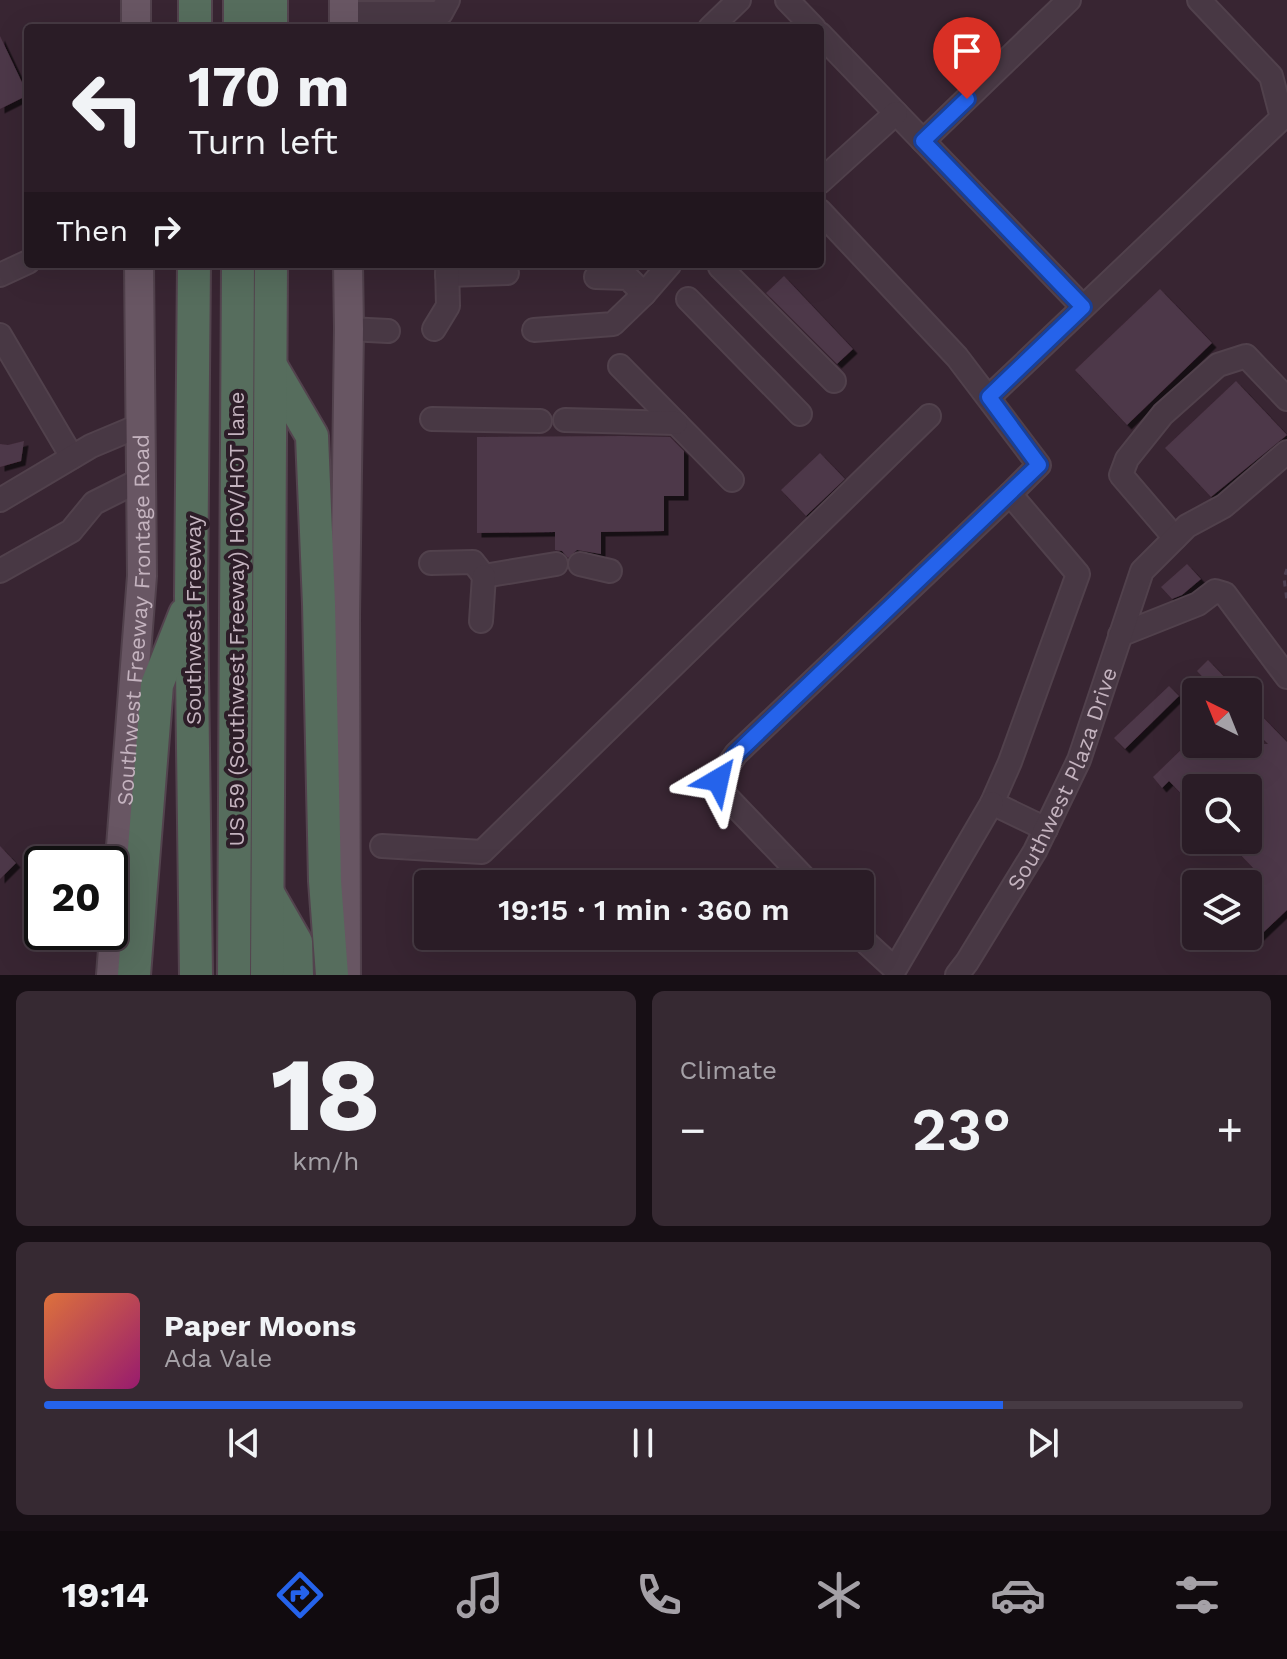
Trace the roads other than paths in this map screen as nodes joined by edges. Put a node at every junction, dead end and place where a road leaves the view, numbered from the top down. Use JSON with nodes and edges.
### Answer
{"nodes":[{"id":1,"x":136,"y":0,"type":"edge"},
{"id":2,"x":195,"y":0,"type":"edge"},
{"id":3,"x":240,"y":0,"type":"edge"},
{"id":4,"x":271,"y":0,"type":"edge"},
{"id":5,"x":739,"y":0,"type":"edge"},
{"id":6,"x":787,"y":0,"type":"edge"},
{"id":7,"x":1199,"y":0,"type":"edge"},
{"id":8,"x":1053,"y":5,"type":"edge"},
{"id":9,"x":409,"y":6,"type":"edge"},
{"id":10,"x":344,"y":14,"type":"edge"},
{"id":11,"x":443,"y":14,"type":"edge"},
{"id":12,"x":136,"y":24,"type":"edge"},
{"id":13,"x":195,"y":24,"type":"edge"},
{"id":14,"x":240,"y":24,"type":"edge"},
{"id":15,"x":271,"y":24,"type":"edge"},
{"id":16,"x":714,"y":24,"type":"edge"},
{"id":17,"x":810,"y":24,"type":"edge"},
{"id":18,"x":824,"y":38,"type":"edge"},
{"id":19,"x":896,"y":113,"type":"junction"},
{"id":20,"x":923,"y":141,"type":"junction"},
{"id":21,"x":824,"y":178,"type":"edge"},
{"id":22,"x":824,"y":215,"type":"edge"},
{"id":23,"x":24,"y":264,"type":"edge"},
{"id":24,"x":139,"y":268,"type":"edge"},
{"id":25,"x":194,"y":268,"type":"edge"},
{"id":26,"x":238,"y":268,"type":"edge"},
{"id":27,"x":271,"y":268,"type":"edge"},
{"id":28,"x":348,"y":268,"type":"edge"},
{"id":29,"x":667,"y":268,"type":"edge"},
{"id":30,"x":721,"y":268,"type":"edge"},
{"id":31,"x":447,"y":270,"type":"edge"},
{"id":32,"x":507,"y":273,"type":"dead end"},
{"id":33,"x":0,"y":275,"type":"edge"},
{"id":34,"x":596,"y":277,"type":"dead end"},
{"id":35,"x":644,"y":294,"type":"junction"},
{"id":36,"x":688,"y":299,"type":"dead end"},
{"id":37,"x":1083,"y":307,"type":"junction"},
{"id":38,"x":349,"y":329,"type":"junction"},
{"id":39,"x":434,"y":329,"type":"dead end"},
{"id":40,"x":534,"y":330,"type":"dead end"},
{"id":41,"x":388,"y":331,"type":"dead end"},
{"id":42,"x":0,"y":335,"type":"edge"},
{"id":43,"x":270,"y":364,"type":"junction"},
{"id":44,"x":620,"y":366,"type":"dead end"},
{"id":45,"x":834,"y":381,"type":"dead end"},
{"id":46,"x":989,"y":397,"type":"junction"},
{"id":47,"x":1287,"y":399,"type":"edge"},
{"id":48,"x":800,"y":414,"type":"dead end"},
{"id":49,"x":929,"y":416,"type":"dead end"},
{"id":50,"x":432,"y":419,"type":"dead end"},
{"id":51,"x":565,"y":420,"type":"dead end"},
{"id":52,"x":540,"y":421,"type":"dead end"},
{"id":53,"x":676,"y":423,"type":"junction"},
{"id":54,"x":141,"y":425,"type":"junction"},
{"id":55,"x":1287,"y":452,"type":"edge"},
{"id":56,"x":72,"y":457,"type":"junction"},
{"id":57,"x":142,"y":479,"type":"junction"},
{"id":58,"x":732,"y":480,"type":"dead end"},
{"id":59,"x":1010,"y":494,"type":"junction"},
{"id":60,"x":0,"y":500,"type":"edge"},
{"id":61,"x":1175,"y":538,"type":"junction"},
{"id":62,"x":431,"y":563,"type":"dead end"},
{"id":63,"x":556,"y":564,"type":"dead end"},
{"id":64,"x":580,"y":564,"type":"dead end"},
{"id":65,"x":0,"y":571,"type":"edge"},
{"id":66,"x":610,"y":571,"type":"dead end"},
{"id":67,"x":484,"y":576,"type":"junction"},
{"id":68,"x":191,"y":596,"type":"junction"},
{"id":69,"x":481,"y":621,"type":"dead end"},
{"id":70,"x":1120,"y":635,"type":"junction"},
{"id":71,"x":1287,"y":677,"type":"edge"},
{"id":72,"x":992,"y":803,"type":"junction"},
{"id":73,"x":1046,"y":829,"type":"junction"},
{"id":74,"x":382,"y":846,"type":"dead end"},
{"id":75,"x":797,"y":870,"type":"edge"},
{"id":76,"x":267,"y":892,"type":"junction"},
{"id":77,"x":874,"y":950,"type":"edge"},
{"id":78,"x":111,"y":975,"type":"edge"},
{"id":79,"x":134,"y":975,"type":"edge"},
{"id":80,"x":196,"y":975,"type":"edge"},
{"id":81,"x":234,"y":975,"type":"edge"},
{"id":82,"x":267,"y":975,"type":"edge"},
{"id":83,"x":297,"y":975,"type":"edge"},
{"id":84,"x":332,"y":975,"type":"edge"},
{"id":85,"x":346,"y":975,"type":"edge"},
{"id":86,"x":957,"y":975,"type":"edge"}],
"edges":[{"from":1,"to":12,"type":"main road"},
{"from":2,"to":13,"type":"highway"},
{"from":3,"to":14,"type":"highway"},
{"from":4,"to":15,"type":"highway"},
{"from":5,"to":16,"type":"street"},
{"from":6,"to":17,"type":"street"},
{"from":7,"to":37,"type":"street"},
{"from":8,"to":20,"type":"street"},
{"from":9,"to":10,"type":"street"},
{"from":9,"to":11,"type":"street"},
{"from":18,"to":19,"type":"street"},
{"from":19,"to":20,"type":"street"},
{"from":19,"to":21,"type":"street"},
{"from":20,"to":37,"type":"street"},
{"from":22,"to":46,"type":"street"},
{"from":23,"to":33,"type":"street"},
{"from":24,"to":54,"type":"main road","name":"Southwest Freeway Frontage Road"},
{"from":25,"to":68,"type":"highway","name":"Southwest Freeway"},
{"from":26,"to":81,"type":"highway","name":"US 59 (Southwest Freeway) HOV/HOT lane"},
{"from":27,"to":43,"type":"highway"},
{"from":28,"to":38,"type":"main road"},
{"from":29,"to":35,"type":"street"},
{"from":30,"to":45,"type":"street"},
{"from":31,"to":32,"type":"street"},
{"from":31,"to":39,"type":"street"},
{"from":34,"to":35,"type":"street"},
{"from":35,"to":40,"type":"street"},
{"from":36,"to":48,"type":"street"},
{"from":37,"to":46,"type":"street"},
{"from":38,"to":41,"type":"street"},
{"from":38,"to":85,"type":"main road"},
{"from":42,"to":56,"type":"street"},
{"from":43,"to":76,"type":"highway"},
{"from":43,"to":84,"type":"highway"},
{"from":44,"to":53,"type":"street"},
{"from":46,"to":59,"type":"street"},
{"from":47,"to":61,"type":"street"},
{"from":49,"to":74,"type":"street"},
{"from":50,"to":52,"type":"street"},
{"from":51,"to":53,"type":"street"},
{"from":53,"to":58,"type":"street"},
{"from":54,"to":56,"type":"street"},
{"from":54,"to":57,"type":"main road","name":"Southwest Freeway Frontage Road"},
{"from":55,"to":61,"type":"street"},
{"from":56,"to":60,"type":"street"},
{"from":57,"to":65,"type":"street"},
{"from":57,"to":78,"type":"main road","name":"Southwest Freeway Frontage Road"},
{"from":59,"to":72,"type":"street"},
{"from":59,"to":75,"type":"street"},
{"from":61,"to":70,"type":"street","name":"Southwest Plaza Drive"},
{"from":62,"to":67,"type":"street"},
{"from":63,"to":67,"type":"street"},
{"from":64,"to":66,"type":"street"},
{"from":67,"to":69,"type":"street"},
{"from":68,"to":79,"type":"highway"},
{"from":68,"to":80,"type":"highway","name":"Southwest Freeway"},
{"from":70,"to":71,"type":"street"},
{"from":70,"to":73,"type":"street","name":"Southwest Plaza Drive"},
{"from":72,"to":73,"type":"street"},
{"from":72,"to":77,"type":"street"},
{"from":73,"to":86,"type":"street","name":"Southwest Plaza Drive"},
{"from":76,"to":82,"type":"highway"},
{"from":76,"to":83,"type":"highway"}]}
